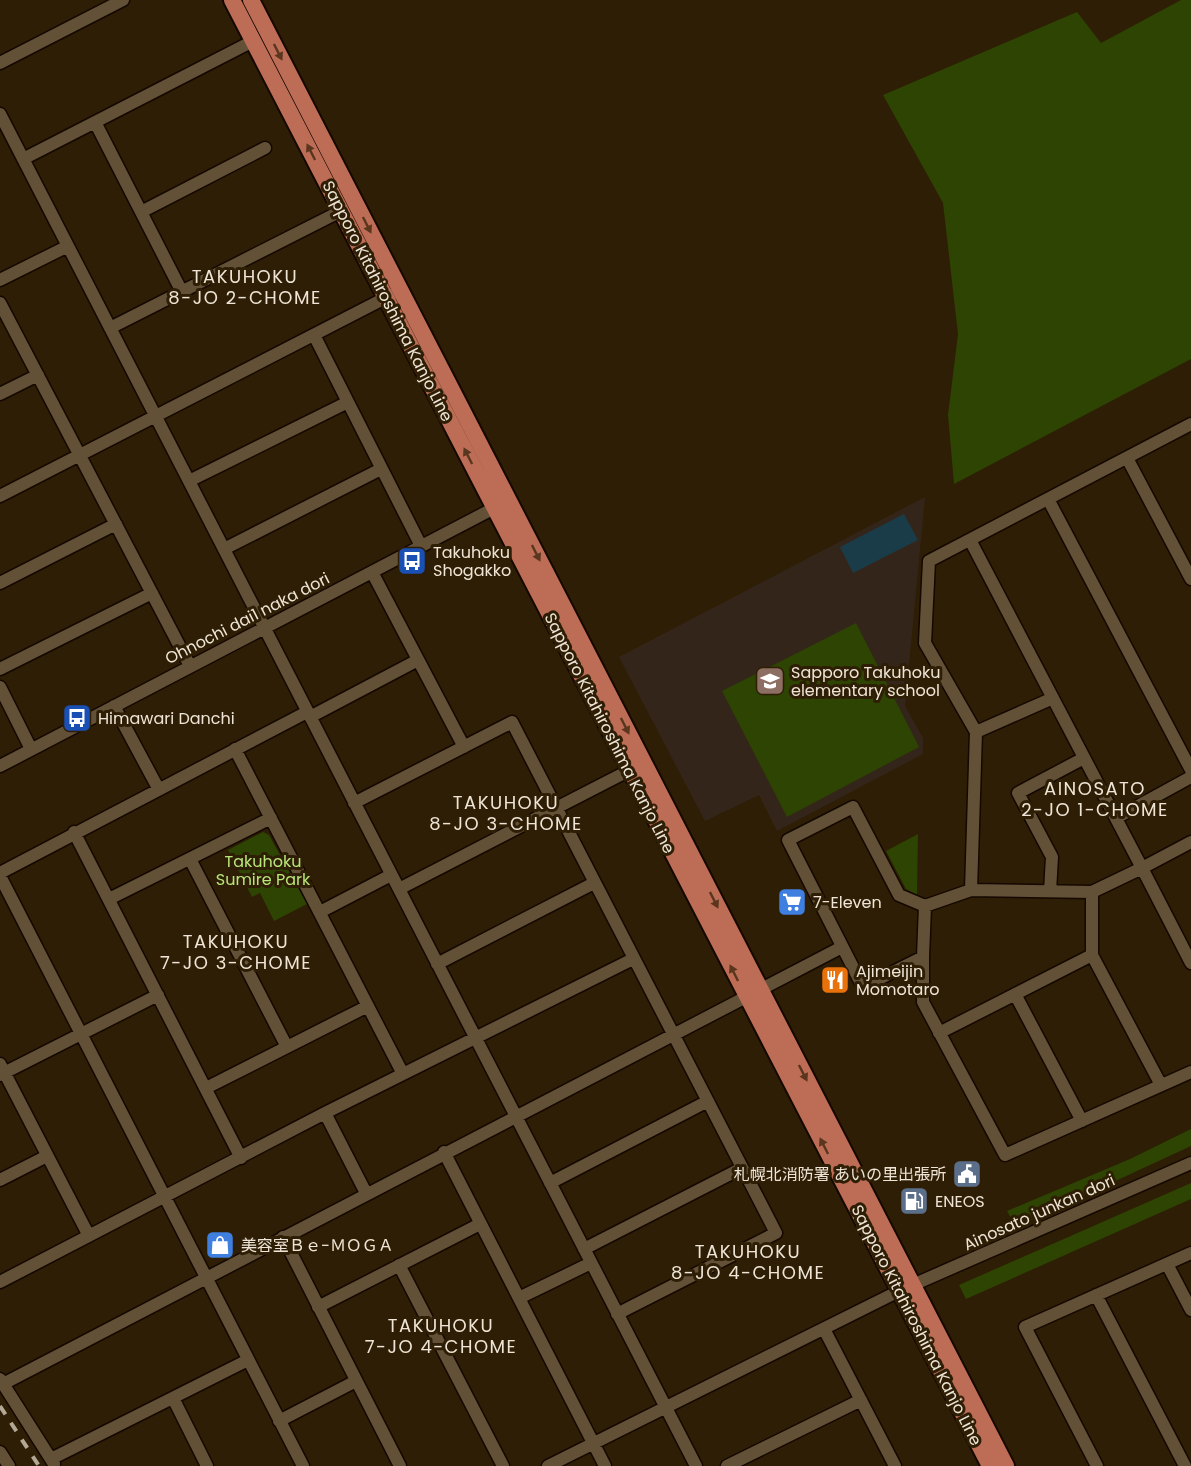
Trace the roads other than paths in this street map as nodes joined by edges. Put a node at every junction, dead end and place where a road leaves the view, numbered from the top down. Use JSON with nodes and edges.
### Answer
{"nodes":[{"id":1,"x":123,"y":0,"type":"edge"},
{"id":2,"x":232,"y":0,"type":"edge"},
{"id":3,"x":251,"y":0,"type":"edge"},
{"id":4,"x":253,"y":41,"type":"junction"},
{"id":5,"x":0,"y":63,"type":"edge"},
{"id":6,"x":0,"y":114,"type":"edge"},
{"id":7,"x":95,"y":122,"type":"junction"},
{"id":8,"x":265,"y":148,"type":"dead end"},
{"id":9,"x":23,"y":159,"type":"junction"},
{"id":10,"x":341,"y":211,"type":"junction"},
{"id":11,"x":141,"y":212,"type":"junction"},
{"id":12,"x":68,"y":246,"type":"junction"},
{"id":13,"x":0,"y":279,"type":"edge"},
{"id":14,"x":182,"y":292,"type":"junction"},
{"id":15,"x":393,"y":294,"type":"junction"},
{"id":16,"x":0,"y":303,"type":"edge"},
{"id":17,"x":110,"y":328,"type":"junction"},
{"id":18,"x":314,"y":335,"type":"junction"},
{"id":19,"x":38,"y":375,"type":"junction"},
{"id":20,"x":0,"y":394,"type":"edge"},
{"id":21,"x":348,"y":402,"type":"junction"},
{"id":22,"x":155,"y":415,"type":"junction"},
{"id":23,"x":1191,"y":424,"type":"edge"},
{"id":24,"x":79,"y":455,"type":"junction"},
{"id":25,"x":1127,"y":458,"type":"junction"},
{"id":26,"x":381,"y":468,"type":"junction"},
{"id":27,"x":189,"y":482,"type":"junction"},
{"id":28,"x":0,"y":496,"type":"edge"},
{"id":29,"x":1048,"y":499,"type":"junction"},
{"id":30,"x":502,"y":505,"type":"junction"},
{"id":31,"x":116,"y":524,"type":"junction"},
{"id":32,"x":970,"y":540,"type":"junction"},
{"id":33,"x":421,"y":546,"type":"junction"},
{"id":34,"x":224,"y":549,"type":"junction"},
{"id":35,"x":372,"y":572,"type":"junction"},
{"id":36,"x":1191,"y":579,"type":"edge"},
{"id":37,"x":0,"y":583,"type":"edge"},
{"id":38,"x":152,"y":593,"type":"junction"},
{"id":39,"x":264,"y":628,"type":"junction"},
{"id":40,"x":418,"y":660,"type":"junction"},
{"id":41,"x":190,"y":666,"type":"junction"},
{"id":42,"x":0,"y":669,"type":"edge"},
{"id":43,"x":0,"y":687,"type":"edge"},
{"id":44,"x":1053,"y":699,"type":"junction"},
{"id":45,"x":114,"y":706,"type":"junction"},
{"id":46,"x":309,"y":714,"type":"junction"},
{"id":47,"x":976,"y":732,"type":"junction"},
{"id":48,"x":464,"y":747,"type":"junction"},
{"id":49,"x":235,"y":748,"type":"junction"},
{"id":50,"x":31,"y":749,"type":"junction"},
{"id":51,"x":1084,"y":758,"type":"junction"},
{"id":52,"x":0,"y":766,"type":"edge"},
{"id":53,"x":1191,"y":770,"type":"edge"},
{"id":54,"x":630,"y":771,"type":"junction"},
{"id":55,"x":1191,"y":777,"type":"edge"},
{"id":56,"x":158,"y":788,"type":"junction"},
{"id":57,"x":354,"y":803,"type":"junction"},
{"id":58,"x":556,"y":808,"type":"junction"},
{"id":59,"x":271,"y":818,"type":"junction"},
{"id":60,"x":1116,"y":818,"type":"junction"},
{"id":61,"x":74,"y":832,"type":"junction"},
{"id":62,"x":1191,"y":842,"type":"edge"},
{"id":63,"x":190,"y":859,"type":"junction"},
{"id":64,"x":1142,"y":868,"type":"junction"},
{"id":65,"x":0,"y":874,"type":"edge"},
{"id":66,"x":391,"y":875,"type":"junction"},
{"id":67,"x":594,"y":883,"type":"junction"},
{"id":68,"x":399,"y":890,"type":"junction"},
{"id":69,"x":971,"y":890,"type":"junction"},
{"id":70,"x":1050,"y":891,"type":"junction"},
{"id":71,"x":1092,"y":892,"type":"junction"},
{"id":72,"x":109,"y":899,"type":"junction"},
{"id":73,"x":925,"y":906,"type":"junction"},
{"id":74,"x":320,"y":912,"type":"junction"},
{"id":75,"x":842,"y":946,"type":"junction"},
{"id":76,"x":1092,"y":955,"type":"junction"},
{"id":77,"x":923,"y":957,"type":"junction"},
{"id":78,"x":633,"y":959,"type":"junction"},
{"id":79,"x":1191,"y":963,"type":"edge"},
{"id":80,"x":437,"y":964,"type":"junction"},
{"id":81,"x":753,"y":992,"type":"junction"},
{"id":82,"x":1015,"y":994,"type":"junction"},
{"id":83,"x":158,"y":995,"type":"junction"},
{"id":84,"x":368,"y":1006,"type":"junction"},
{"id":85,"x":939,"y":1033,"type":"junction"},
{"id":86,"x":81,"y":1034,"type":"junction"},
{"id":87,"x":673,"y":1034,"type":"junction"},
{"id":88,"x":475,"y":1037,"type":"junction"},
{"id":89,"x":288,"y":1047,"type":"junction"},
{"id":90,"x":2,"y":1071,"type":"edge"},
{"id":91,"x":1191,"y":1072,"type":"edge"},
{"id":92,"x":403,"y":1074,"type":"junction"},
{"id":93,"x":1161,"y":1085,"type":"junction"},
{"id":94,"x":206,"y":1088,"type":"junction"},
{"id":95,"x":708,"y":1101,"type":"junction"},
{"id":96,"x":325,"y":1113,"type":"junction"},
{"id":97,"x":515,"y":1115,"type":"junction"},
{"id":98,"x":1082,"y":1120,"type":"junction"},
{"id":99,"x":444,"y":1152,"type":"junction"},
{"id":100,"x":46,"y":1156,"type":"junction"},
{"id":101,"x":241,"y":1158,"type":"junction"},
{"id":102,"x":1191,"y":1163,"type":"edge"},
{"id":103,"x":742,"y":1168,"type":"junction"},
{"id":104,"x":0,"y":1180,"type":"edge"},
{"id":105,"x":550,"y":1184,"type":"junction"},
{"id":106,"x":366,"y":1193,"type":"junction"},
{"id":107,"x":165,"y":1197,"type":"junction"},
{"id":108,"x":480,"y":1224,"type":"junction"},
{"id":109,"x":89,"y":1236,"type":"junction"},
{"id":110,"x":283,"y":1237,"type":"junction"},
{"id":111,"x":584,"y":1249,"type":"junction"},
{"id":112,"x":1191,"y":1253,"type":"edge"},
{"id":113,"x":591,"y":1263,"type":"junction"},
{"id":114,"x":1167,"y":1264,"type":"junction"},
{"id":115,"x":399,"y":1265,"type":"junction"},
{"id":116,"x":206,"y":1277,"type":"junction"},
{"id":117,"x":0,"y":1282,"type":"edge"},
{"id":118,"x":906,"y":1289,"type":"junction"},
{"id":119,"x":1096,"y":1295,"type":"junction"},
{"id":120,"x":519,"y":1298,"type":"junction"},
{"id":121,"x":318,"y":1307,"type":"junction"},
{"id":122,"x":1191,"y":1310,"type":"edge"},
{"id":123,"x":617,"y":1314,"type":"junction"},
{"id":124,"x":824,"y":1329,"type":"junction"},
{"id":125,"x":248,"y":1360,"type":"junction"},
{"id":126,"x":2,"y":1381,"type":"edge"},
{"id":127,"x":356,"y":1381,"type":"junction"},
{"id":128,"x":173,"y":1398,"type":"junction"},
{"id":129,"x":861,"y":1400,"type":"junction"},
{"id":130,"x":666,"y":1408,"type":"junction"},
{"id":131,"x":279,"y":1421,"type":"junction"},
{"id":132,"x":594,"y":1443,"type":"junction"},
{"id":133,"x":0,"y":1452,"type":"edge"},
{"id":134,"x":53,"y":1462,"type":"edge"},
{"id":135,"x":204,"y":1465,"type":"edge"},
{"id":136,"x":9,"y":1466,"type":"edge"},
{"id":137,"x":303,"y":1466,"type":"edge"},
{"id":138,"x":400,"y":1466,"type":"edge"},
{"id":139,"x":503,"y":1466,"type":"edge"},
{"id":140,"x":548,"y":1466,"type":"edge"},
{"id":141,"x":606,"y":1466,"type":"edge"},
{"id":142,"x":696,"y":1466,"type":"edge"},
{"id":143,"x":727,"y":1466,"type":"edge"},
{"id":144,"x":895,"y":1466,"type":"edge"},
{"id":145,"x":990,"y":1466,"type":"edge"},
{"id":146,"x":1006,"y":1466,"type":"edge"},
{"id":147,"x":1097,"y":1466,"type":"edge"},
{"id":148,"x":1185,"y":1466,"type":"edge"}],
"edges":[{"from":1,"to":5,"type":"street"},
{"from":2,"to":4,"type":"main road","name":"Sapporo Kitahiroshima Kanjo Line"},
{"from":3,"to":15,"type":"main road","name":"Sapporo Kitahiroshima Kanjo Line","one_way":true},
{"from":4,"to":7,"type":"street"},
{"from":10,"to":4,"type":"main road","name":"Sapporo Kitahiroshima Kanjo Line","one_way":true},
{"from":6,"to":9,"type":"street"},
{"from":7,"to":9,"type":"street"},
{"from":7,"to":11,"type":"street"},
{"from":8,"to":11,"type":"street"},
{"from":9,"to":12,"type":"street"},
{"from":10,"to":14,"type":"street"},
{"from":10,"to":15,"type":"main road","name":"Sapporo Kitahiroshima Kanjo Line"},
{"from":11,"to":14,"type":"street"},
{"from":12,"to":13,"type":"street"},
{"from":12,"to":17,"type":"street"},
{"from":14,"to":17,"type":"street"},
{"from":15,"to":18,"type":"street"},
{"from":15,"to":30,"type":"main road","name":"Sapporo Kitahiroshima Kanjo Line"},
{"from":16,"to":19,"type":"street"},
{"from":17,"to":22,"type":"street"},
{"from":18,"to":21,"type":"street"},
{"from":18,"to":22,"type":"street"},
{"from":19,"to":20,"type":"street"},
{"from":19,"to":24,"type":"street"},
{"from":21,"to":26,"type":"street"},
{"from":21,"to":27,"type":"street"},
{"from":22,"to":24,"type":"street"},
{"from":22,"to":27,"type":"street"},
{"from":23,"to":25,"type":"street"},
{"from":24,"to":28,"type":"street"},
{"from":24,"to":31,"type":"street"},
{"from":25,"to":29,"type":"street"},
{"from":25,"to":36,"type":"street"},
{"from":26,"to":33,"type":"street"},
{"from":26,"to":34,"type":"street"},
{"from":27,"to":34,"type":"street"},
{"from":29,"to":32,"type":"street"},
{"from":29,"to":53,"type":"street"},
{"from":30,"to":33,"type":"street","name":"Ohnochi dai1 naka dori"},
{"from":30,"to":54,"type":"main road","name":"Sapporo Kitahiroshima Kanjo Line"},
{"from":30,"to":81,"type":"main road","name":"Sapporo Kitahiroshima Kanjo Line","one_way":true},
{"from":31,"to":37,"type":"street"},
{"from":31,"to":38,"type":"street"},
{"from":32,"to":44,"type":"street"},
{"from":32,"to":47,"type":"street"},
{"from":33,"to":35,"type":"street","name":"Ohnochi dai1 naka dori"},
{"from":34,"to":39,"type":"street"},
{"from":35,"to":39,"type":"street","name":"Ohnochi dai1 naka dori"},
{"from":35,"to":40,"type":"street"},
{"from":38,"to":41,"type":"street"},
{"from":38,"to":42,"type":"street"},
{"from":39,"to":41,"type":"street","name":"Ohnochi dai1 naka dori"},
{"from":39,"to":46,"type":"street"},
{"from":40,"to":46,"type":"street"},
{"from":40,"to":48,"type":"street"},
{"from":41,"to":45,"type":"street","name":"Ohnochi dai1 naka dori"},
{"from":43,"to":50,"type":"street"},
{"from":44,"to":47,"type":"street"},
{"from":44,"to":51,"type":"street"},
{"from":45,"to":50,"type":"street","name":"Ohnochi dai1 naka dori"},
{"from":45,"to":56,"type":"street"},
{"from":46,"to":49,"type":"street"},
{"from":46,"to":57,"type":"street"},
{"from":47,"to":69,"type":"street"},
{"from":48,"to":57,"type":"street"},
{"from":48,"to":58,"type":"street"},
{"from":49,"to":56,"type":"street"},
{"from":49,"to":59,"type":"street"},
{"from":50,"to":52,"type":"street","name":"Ohnochi dai1 naka dori"},
{"from":51,"to":60,"type":"street"},
{"from":51,"to":70,"type":"street"},
{"from":54,"to":58,"type":"street"},
{"from":81,"to":54,"type":"main road","name":"Sapporo Kitahiroshima Kanjo Line","one_way":true},
{"from":55,"to":60,"type":"street"},
{"from":56,"to":61,"type":"street"},
{"from":57,"to":66,"type":"street"},
{"from":58,"to":67,"type":"street"},
{"from":58,"to":68,"type":"street"},
{"from":59,"to":63,"type":"street"},
{"from":59,"to":74,"type":"street"},
{"from":60,"to":64,"type":"street"},
{"from":61,"to":65,"type":"street"},
{"from":61,"to":72,"type":"street"},
{"from":62,"to":64,"type":"street"},
{"from":63,"to":72,"type":"street"},
{"from":63,"to":89,"type":"street"},
{"from":64,"to":71,"type":"street"},
{"from":64,"to":79,"type":"street"},
{"from":65,"to":86,"type":"street"},
{"from":66,"to":68,"type":"street"},
{"from":66,"to":74,"type":"street"},
{"from":67,"to":78,"type":"street"},
{"from":67,"to":80,"type":"street"},
{"from":68,"to":80,"type":"street"},
{"from":69,"to":70,"type":"street"},
{"from":69,"to":73,"type":"street"},
{"from":70,"to":71,"type":"street"},
{"from":71,"to":76,"type":"street"},
{"from":72,"to":83,"type":"street"},
{"from":73,"to":75,"type":"street"},
{"from":73,"to":77,"type":"street"},
{"from":74,"to":84,"type":"street"},
{"from":75,"to":77,"type":"street"},
{"from":75,"to":81,"type":"street"},
{"from":76,"to":82,"type":"street"},
{"from":76,"to":93,"type":"street"},
{"from":77,"to":85,"type":"street"},
{"from":78,"to":87,"type":"street"},
{"from":78,"to":88,"type":"street"},
{"from":80,"to":88,"type":"street"},
{"from":81,"to":87,"type":"street"},
{"from":81,"to":118,"type":"main road","name":"Sapporo Kitahiroshima Kanjo Line"},
{"from":82,"to":85,"type":"street"},
{"from":82,"to":98,"type":"street"},
{"from":83,"to":86,"type":"street"},
{"from":83,"to":94,"type":"street"},
{"from":84,"to":89,"type":"street"},
{"from":84,"to":92,"type":"street"},
{"from":85,"to":98,"type":"street"},
{"from":86,"to":90,"type":"street"},
{"from":86,"to":107,"type":"street"},
{"from":87,"to":95,"type":"street"},
{"from":87,"to":97,"type":"street"},
{"from":88,"to":92,"type":"street"},
{"from":88,"to":97,"type":"street"},
{"from":89,"to":94,"type":"street"},
{"from":90,"to":100,"type":"street"},
{"from":91,"to":93,"type":"street"},
{"from":92,"to":96,"type":"street"},
{"from":93,"to":98,"type":"street"},
{"from":94,"to":101,"type":"street"},
{"from":95,"to":103,"type":"street"},
{"from":95,"to":105,"type":"street"},
{"from":96,"to":101,"type":"street"},
{"from":96,"to":106,"type":"street"},
{"from":97,"to":99,"type":"street"},
{"from":97,"to":105,"type":"street"},
{"from":99,"to":106,"type":"street"},
{"from":99,"to":108,"type":"street"},
{"from":100,"to":104,"type":"street"},
{"from":100,"to":109,"type":"street"},
{"from":101,"to":107,"type":"street"},
{"from":102,"to":118,"type":"street","name":"Ainosato junkan dori"},
{"from":103,"to":111,"type":"street"},
{"from":103,"to":123,"type":"street"},
{"from":105,"to":111,"type":"street"},
{"from":106,"to":110,"type":"street"},
{"from":107,"to":109,"type":"street"},
{"from":107,"to":116,"type":"street"},
{"from":108,"to":115,"type":"street"},
{"from":108,"to":120,"type":"street"},
{"from":109,"to":117,"type":"street"},
{"from":110,"to":116,"type":"street"},
{"from":110,"to":121,"type":"street"},
{"from":111,"to":113,"type":"street"},
{"from":112,"to":114,"type":"street"},
{"from":113,"to":120,"type":"street"},
{"from":113,"to":123,"type":"street"},
{"from":114,"to":119,"type":"street"},
{"from":114,"to":122,"type":"street"},
{"from":115,"to":121,"type":"street"},
{"from":115,"to":139,"type":"street"},
{"from":116,"to":125,"type":"street"},
{"from":116,"to":126,"type":"street"},
{"from":118,"to":124,"type":"street","name":"Ainosato junkan dori"},
{"from":118,"to":145,"type":"main road","name":"Sapporo Kitahiroshima Kanjo Line"},
{"from":118,"to":146,"type":"main road","name":"Sapporo Kitahiroshima Kanjo Line"},
{"from":119,"to":147,"type":"street"},
{"from":119,"to":148,"type":"street"},
{"from":120,"to":132,"type":"street"},
{"from":121,"to":127,"type":"street"},
{"from":123,"to":130,"type":"street"},
{"from":124,"to":129,"type":"street"},
{"from":124,"to":130,"type":"street","name":"Ainosato junkan dori"},
{"from":125,"to":128,"type":"street"},
{"from":125,"to":131,"type":"street"},
{"from":126,"to":134,"type":"street"},
{"from":127,"to":131,"type":"street"},
{"from":127,"to":138,"type":"street"},
{"from":128,"to":134,"type":"street"},
{"from":128,"to":135,"type":"street"},
{"from":129,"to":143,"type":"street"},
{"from":129,"to":144,"type":"street"},
{"from":130,"to":132,"type":"street","name":"Ainosato junkan dori"},
{"from":130,"to":142,"type":"street"},
{"from":131,"to":137,"type":"street"},
{"from":132,"to":140,"type":"street","name":"Ainosato junkan dori"},
{"from":132,"to":141,"type":"street"},
{"from":133,"to":136,"type":"street"}]}
